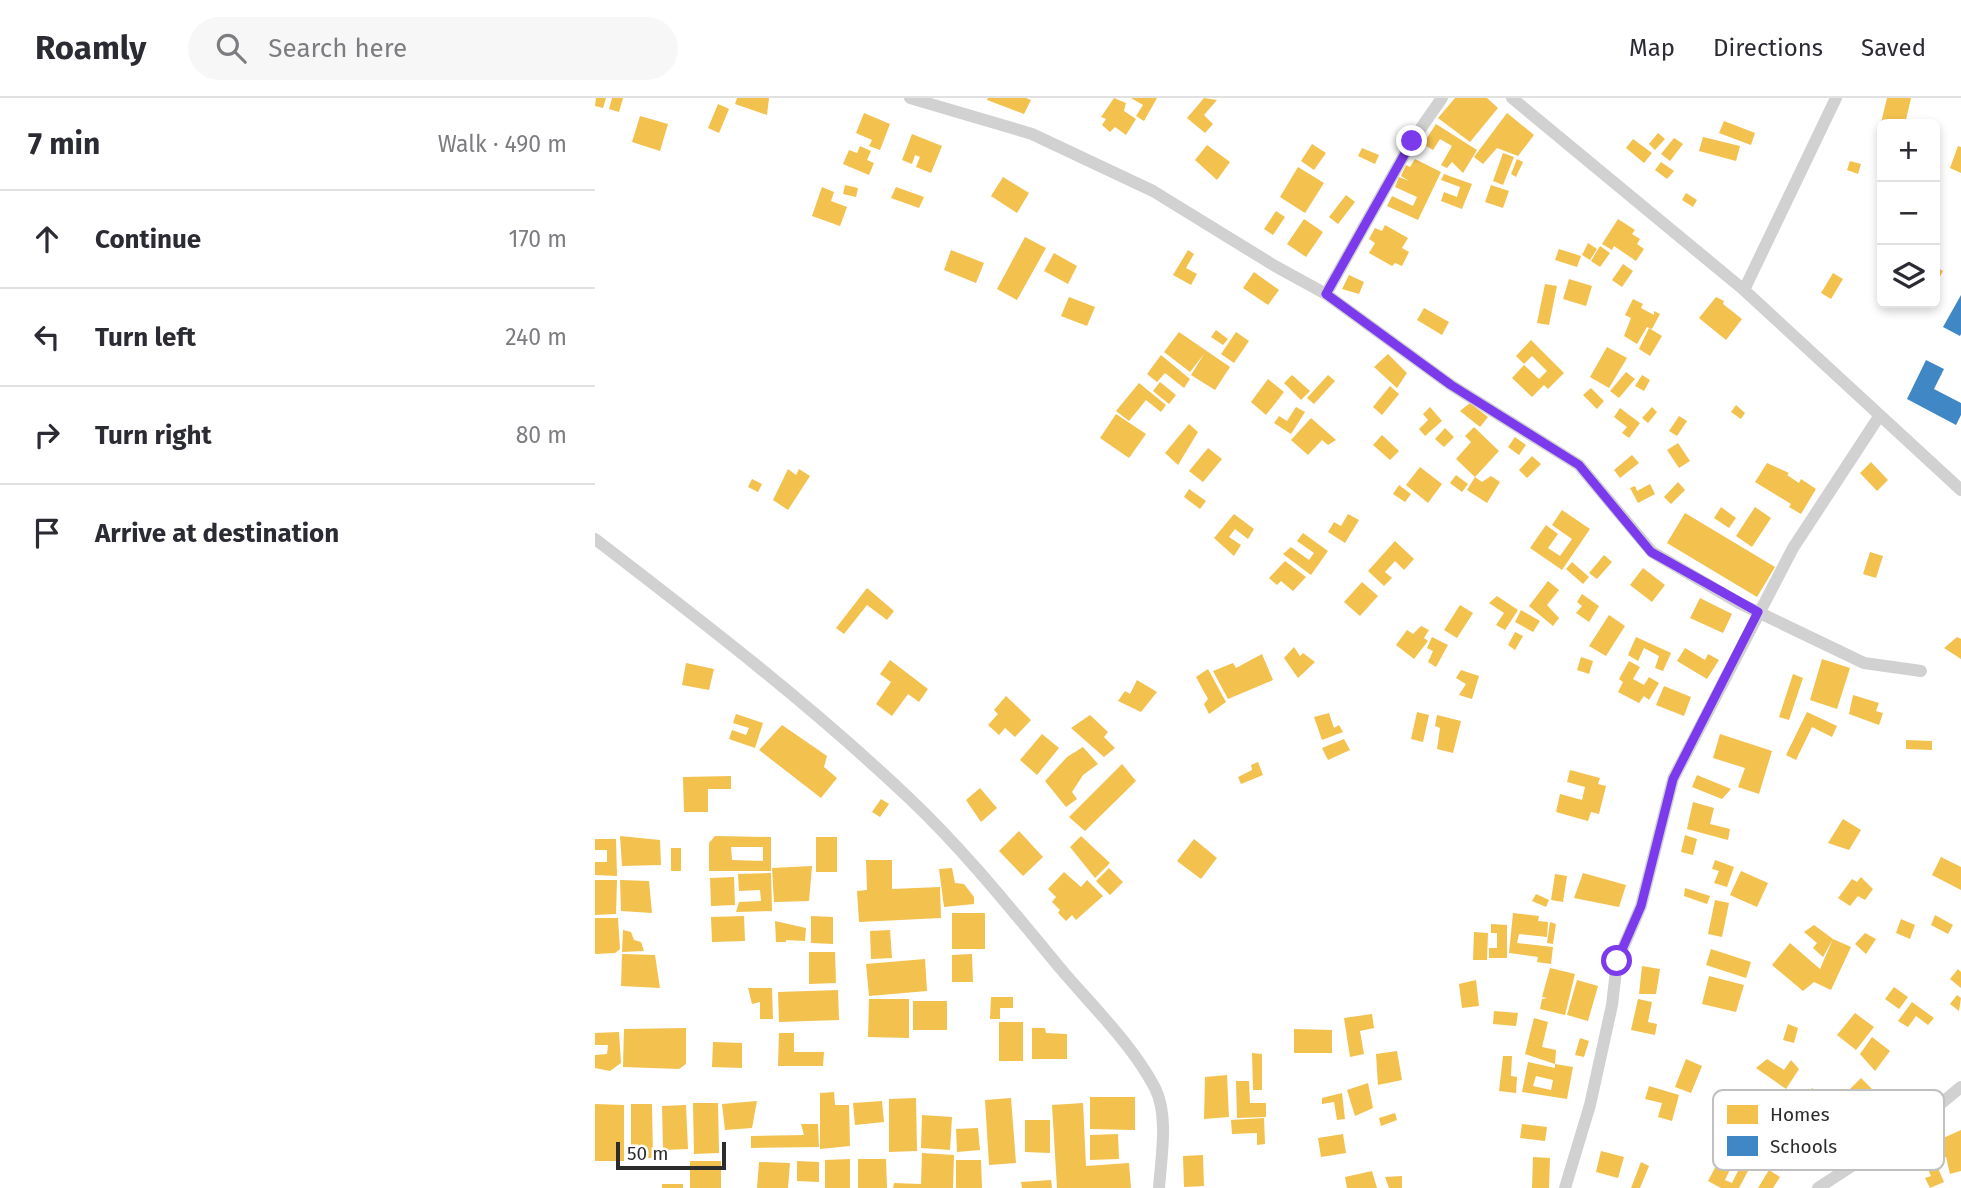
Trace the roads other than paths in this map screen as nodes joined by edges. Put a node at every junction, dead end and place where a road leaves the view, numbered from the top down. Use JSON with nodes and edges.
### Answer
{"nodes":[{"id":1,"x":910,"y":98,"type":"edge"},
{"id":2,"x":1442,"y":98,"type":"edge"},
{"id":3,"x":1512,"y":98,"type":"edge"},
{"id":4,"x":1836,"y":98,"type":"edge"},
{"id":5,"x":1744,"y":290,"type":"junction"},
{"id":6,"x":1326,"y":294,"type":"junction"},
{"id":7,"x":1880,"y":415,"type":"junction"},
{"id":8,"x":1961,"y":490,"type":"edge"},
{"id":9,"x":595,"y":539,"type":"edge"},
{"id":10,"x":1758,"y":612,"type":"junction"},
{"id":11,"x":1921,"y":671,"type":"dead end"},
{"id":12,"x":1961,"y":1087,"type":"edge"},
{"id":13,"x":1944,"y":1101,"type":"edge"},
{"id":14,"x":1846,"y":1170,"type":"edge"},
{"id":15,"x":1159,"y":1188,"type":"edge"},
{"id":16,"x":1565,"y":1188,"type":"edge"},
{"id":17,"x":1818,"y":1188,"type":"edge"}],
"edges":[{"from":1,"to":6,"type":"street"},
{"from":2,"to":6,"type":"street"},
{"from":3,"to":5,"type":"street"},
{"from":4,"to":5,"type":"street"},
{"from":5,"to":7,"type":"street"},
{"from":6,"to":10,"type":"street"},
{"from":7,"to":8,"type":"street"},
{"from":7,"to":10,"type":"street"},
{"from":9,"to":15,"type":"street"},
{"from":10,"to":11,"type":"street"},
{"from":10,"to":16,"type":"street"},
{"from":12,"to":13,"type":"street"},
{"from":14,"to":17,"type":"street"}]}
